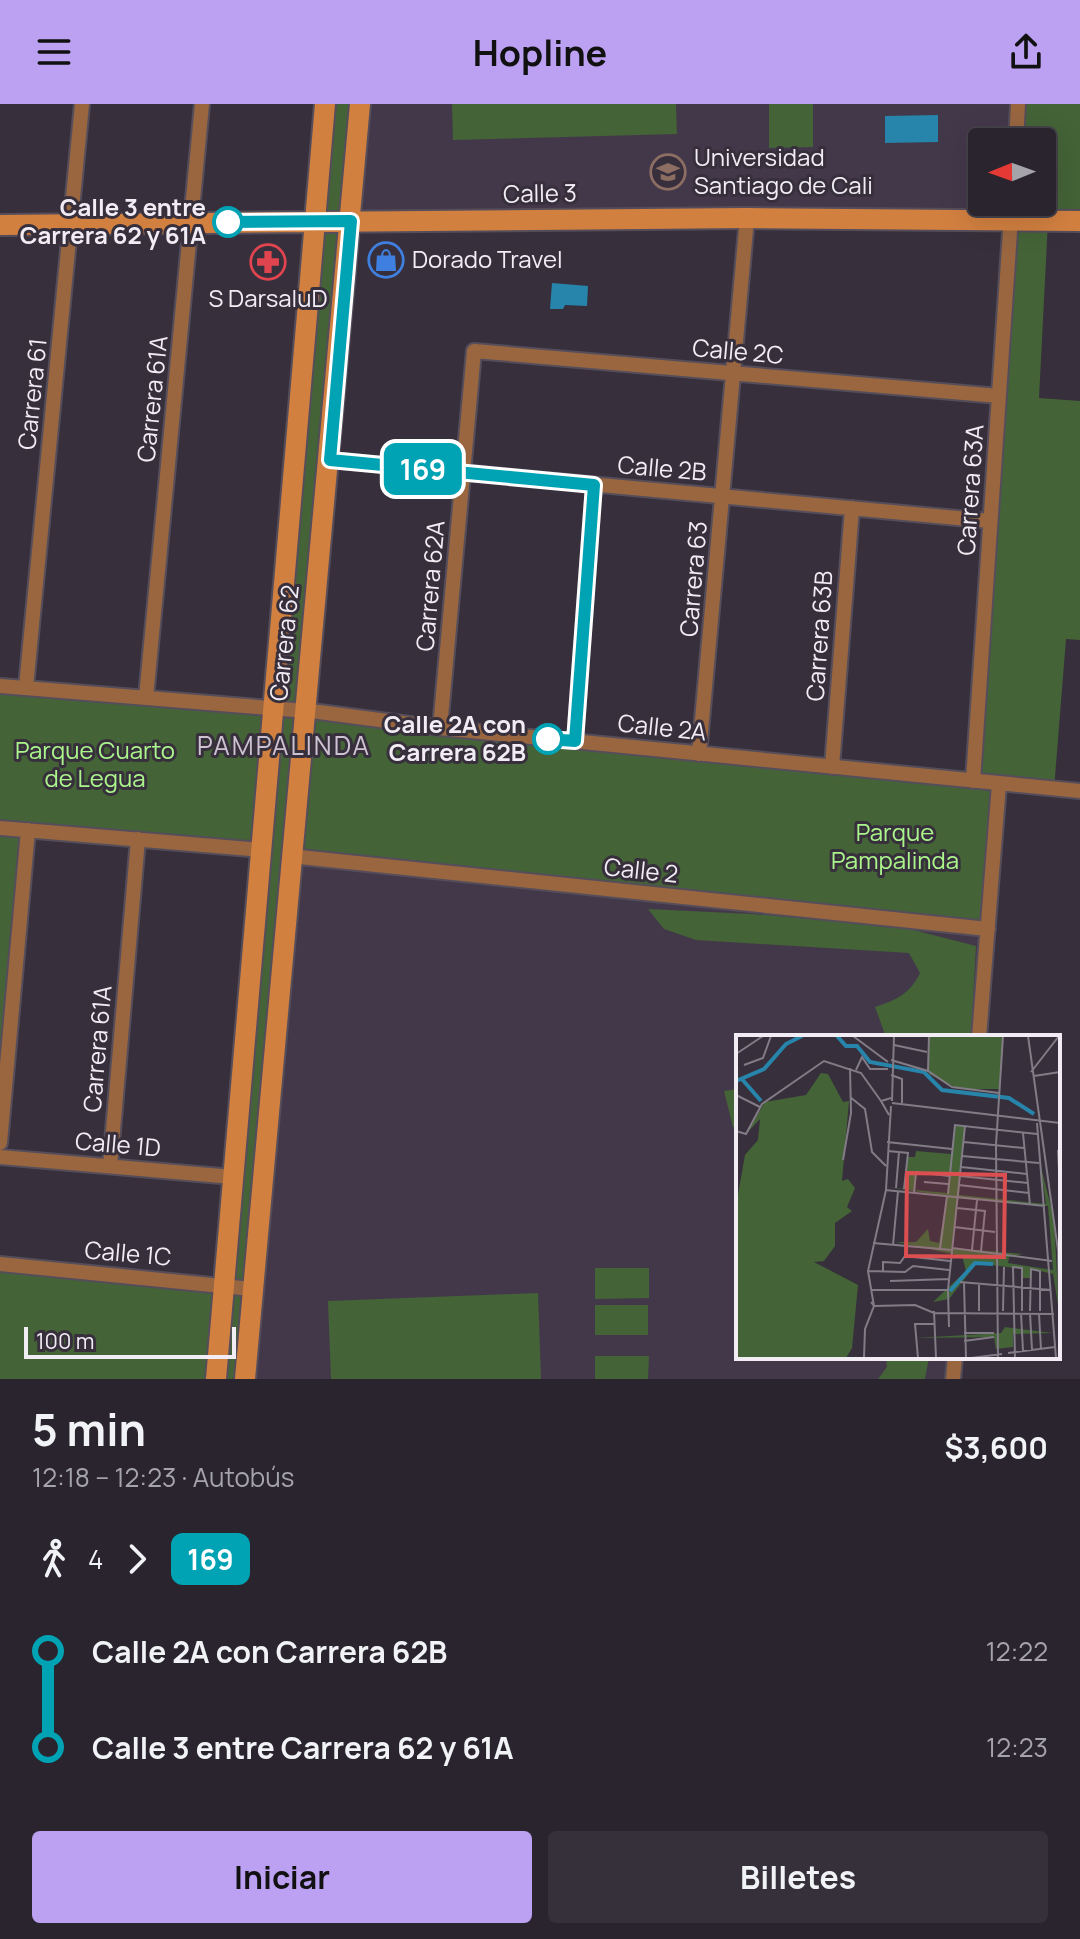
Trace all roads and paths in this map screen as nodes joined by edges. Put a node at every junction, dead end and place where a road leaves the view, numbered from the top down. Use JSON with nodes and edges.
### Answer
{"nodes":[{"id":1,"x":82,"y":104,"type":"edge"},
{"id":2,"x":202,"y":104,"type":"edge"},
{"id":3,"x":325,"y":104,"type":"edge"},
{"id":4,"x":360,"y":104,"type":"edge"},
{"id":5,"x":1018,"y":104,"type":"edge"},
{"id":6,"x":1017,"y":128,"type":"edge"},
{"id":7,"x":968,"y":212,"type":"edge"},
{"id":8,"x":1012,"y":216,"type":"edge"},
{"id":9,"x":1046,"y":216,"type":"edge"},
{"id":10,"x":747,"y":218,"type":"junction"},
{"id":11,"x":315,"y":221,"type":"junction"},
{"id":12,"x":351,"y":221,"type":"junction"},
{"id":13,"x":1080,"y":221,"type":"edge"},
{"id":14,"x":192,"y":223,"type":"junction"},
{"id":15,"x":0,"y":225,"type":"edge"},
{"id":16,"x":72,"y":225,"type":"junction"},
{"id":17,"x":474,"y":351,"type":"joint"},
{"id":18,"x":734,"y":374,"type":"junction"},
{"id":19,"x":999,"y":396,"type":"junction"},
{"id":20,"x":330,"y":460,"type":"junction"},
{"id":21,"x":463,"y":473,"type":"junction"},
{"id":22,"x":594,"y":485,"type":"junction"},
{"id":23,"x":724,"y":496,"type":"junction"},
{"id":24,"x":852,"y":508,"type":"junction"},
{"id":25,"x":990,"y":521,"type":"junction"},
{"id":26,"x":0,"y":686,"type":"edge"},
{"id":27,"x":26,"y":687,"type":"junction"},
{"id":28,"x":146,"y":698,"type":"junction"},
{"id":29,"x":273,"y":709,"type":"junction"},
{"id":30,"x":305,"y":711,"type":"junction"},
{"id":31,"x":440,"y":728,"type":"junction"},
{"id":32,"x":575,"y":741,"type":"junction"},
{"id":33,"x":699,"y":754,"type":"junction"},
{"id":34,"x":832,"y":767,"type":"junction"},
{"id":35,"x":973,"y":781,"type":"junction"},
{"id":36,"x":999,"y":784,"type":"junction"},
{"id":37,"x":1080,"y":791,"type":"edge"},
{"id":38,"x":0,"y":828,"type":"edge"},
{"id":39,"x":28,"y":830,"type":"junction"},
{"id":40,"x":138,"y":839,"type":"junction"},
{"id":41,"x":261,"y":850,"type":"junction"},
{"id":42,"x":290,"y":856,"type":"junction"},
{"id":43,"x":988,"y":929,"type":"junction"},
{"id":44,"x":246,"y":1020,"type":"junction"},
{"id":45,"x":276,"y":1023,"type":"junction"},
{"id":46,"x":979,"y":1035,"type":"edge"},
{"id":47,"x":0,"y":1143,"type":"edge"},
{"id":48,"x":0,"y":1157,"type":"edge"},
{"id":49,"x":110,"y":1166,"type":"junction"},
{"id":50,"x":233,"y":1177,"type":"junction"},
{"id":51,"x":0,"y":1264,"type":"edge"},
{"id":52,"x":224,"y":1286,"type":"junction"},
{"id":53,"x":252,"y":1289,"type":"junction"},
{"id":54,"x":955,"y":1359,"type":"edge"},
{"id":55,"x":216,"y":1379,"type":"edge"},
{"id":56,"x":245,"y":1379,"type":"edge"},
{"id":57,"x":953,"y":1379,"type":"edge"}],
"edges":[{"from":1,"to":16,"type":"street","name":"Carrera 61"},
{"from":2,"to":14,"type":"street","name":"Carrera 61A"},
{"from":3,"to":11,"type":"street","name":"Carrera 62"},
{"from":4,"to":12,"type":"street","name":"Carrera 62"},
{"from":5,"to":6,"type":"street"},
{"from":7,"to":10,"type":"street","name":"Calle 3"},
{"from":8,"to":19,"type":"street","name":"Carrera 63A"},
{"from":9,"to":13,"type":"street","name":"Calle 3"},
{"from":10,"to":12,"type":"street","name":"Calle 3"},
{"from":10,"to":18,"type":"street","name":"Carrera 63"},
{"from":11,"to":12,"type":"street","name":"Calle 3"},
{"from":11,"to":14,"type":"street","name":"Calle 3"},
{"from":11,"to":29,"type":"street","name":"Carrera 62"},
{"from":12,"to":20,"type":"street","name":"Carrera 62"},
{"from":14,"to":16,"type":"street","name":"Calle 3"},
{"from":14,"to":28,"type":"street","name":"Carrera 61A"},
{"from":15,"to":16,"type":"street","name":"Calle 3"},
{"from":16,"to":27,"type":"street","name":"Carrera 61"},
{"from":17,"to":18,"type":"street","name":"Calle 2C"},
{"from":17,"to":21,"type":"street","name":"Carrera 62A"},
{"from":18,"to":19,"type":"street","name":"Calle 2C"},
{"from":18,"to":23,"type":"street","name":"Carrera 63"},
{"from":19,"to":25,"type":"street","name":"Carrera 63A"},
{"from":20,"to":21,"type":"street","name":"Calle 2B"},
{"from":20,"to":30,"type":"street","name":"Carrera 62"},
{"from":21,"to":22,"type":"street","name":"Calle 2B"},
{"from":21,"to":31,"type":"street","name":"Carrera 62A"},
{"from":22,"to":23,"type":"street","name":"Calle 2B"},
{"from":22,"to":32,"type":"street"},
{"from":23,"to":24,"type":"street","name":"Calle 2B"},
{"from":23,"to":33,"type":"street","name":"Carrera 63"},
{"from":24,"to":25,"type":"street","name":"Calle 2B"},
{"from":24,"to":34,"type":"street","name":"Carrera 63B"},
{"from":25,"to":35,"type":"street","name":"Carrera 63A"},
{"from":26,"to":27,"type":"street","name":"Calle 2A"},
{"from":27,"to":28,"type":"street","name":"Calle 2A"},
{"from":28,"to":29,"type":"street","name":"Calle 2A"},
{"from":29,"to":30,"type":"street","name":"Calle 2A"},
{"from":29,"to":41,"type":"street","name":"Carrera 62"},
{"from":30,"to":31,"type":"street","name":"Calle 2A"},
{"from":30,"to":42,"type":"street","name":"Carrera 62"},
{"from":31,"to":32,"type":"street","name":"Calle 2A"},
{"from":32,"to":33,"type":"street","name":"Calle 2A"},
{"from":33,"to":34,"type":"street","name":"Calle 2A"},
{"from":34,"to":35,"type":"street","name":"Calle 2A"},
{"from":35,"to":36,"type":"street","name":"Calle 2A"},
{"from":36,"to":37,"type":"street","name":"Calle 2A"},
{"from":36,"to":43,"type":"street"},
{"from":38,"to":39,"type":"street"},
{"from":39,"to":40,"type":"street"},
{"from":39,"to":47,"type":"street"},
{"from":40,"to":41,"type":"street"},
{"from":40,"to":49,"type":"street","name":"Carrera 61A"},
{"from":41,"to":44,"type":"street","name":"Carrera 62"},
{"from":42,"to":43,"type":"street","name":"Calle 2"},
{"from":42,"to":45,"type":"street","name":"Carrera 62"},
{"from":43,"to":46,"type":"street"},
{"from":44,"to":45,"type":"street"},
{"from":44,"to":50,"type":"street","name":"Carrera 62"},
{"from":45,"to":53,"type":"street","name":"Carrera 62"},
{"from":48,"to":49,"type":"street","name":"Calle 1D"},
{"from":49,"to":50,"type":"street","name":"Calle 1D"},
{"from":50,"to":52,"type":"street","name":"Carrera 62"},
{"from":51,"to":52,"type":"street","name":"Calle 1C"},
{"from":52,"to":53,"type":"street","name":"Calle 1C"},
{"from":52,"to":55,"type":"street","name":"Carrera 62"},
{"from":53,"to":56,"type":"street","name":"Carrera 62"},
{"from":54,"to":57,"type":"street"}]}
